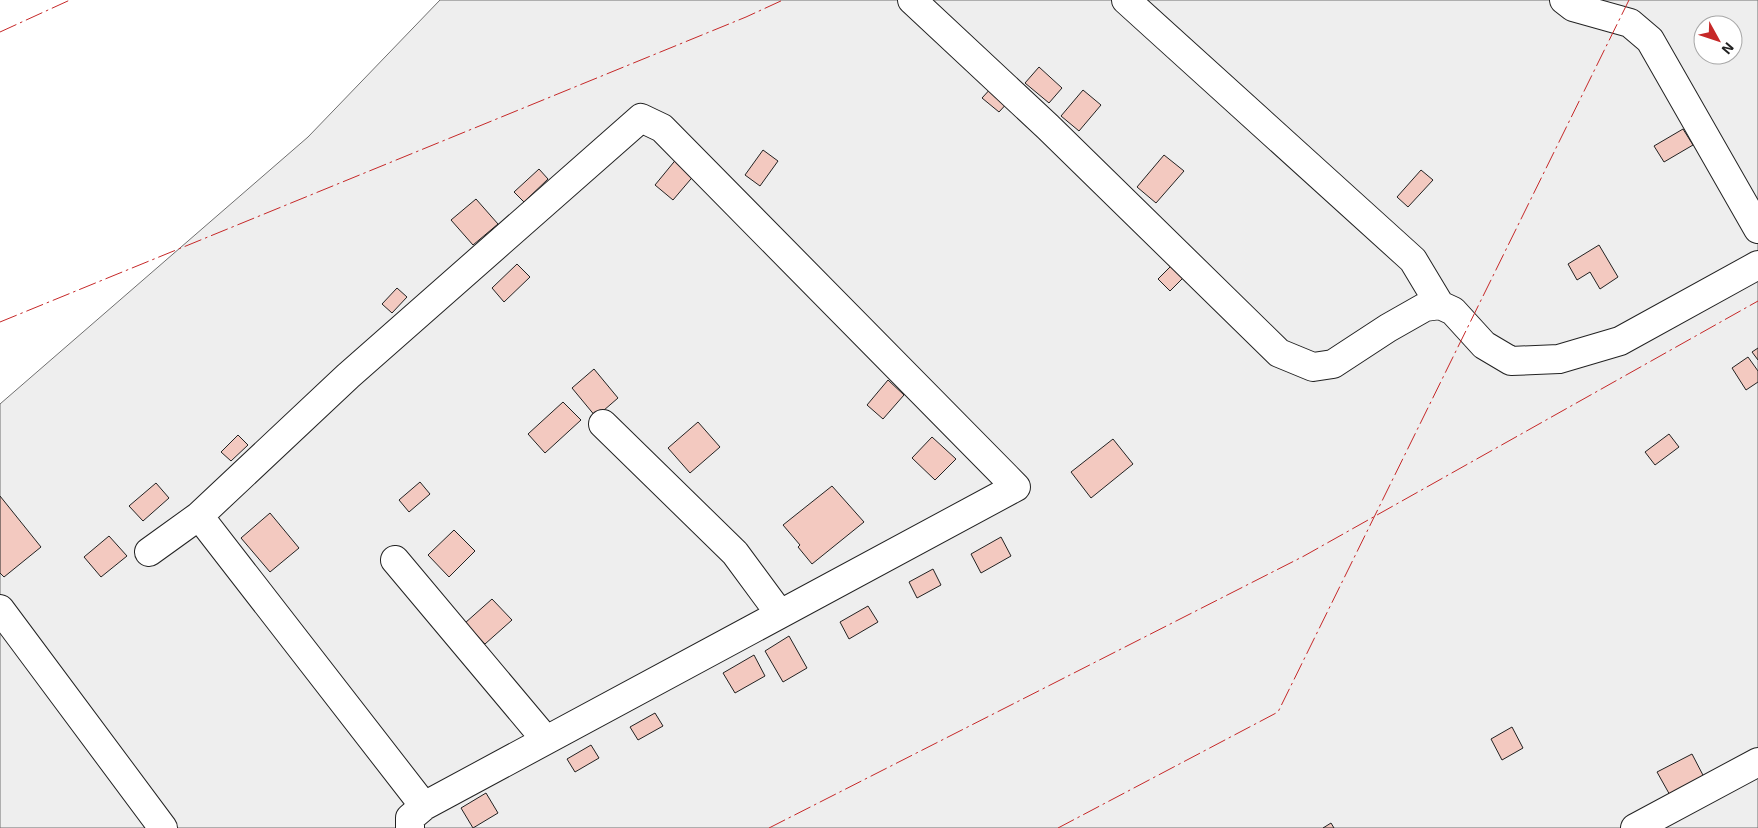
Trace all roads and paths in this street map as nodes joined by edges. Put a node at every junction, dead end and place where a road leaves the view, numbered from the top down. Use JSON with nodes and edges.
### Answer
{"nodes":[{"id":1,"x":912,"y":0,"type":"edge"},
{"id":2,"x":1126,"y":0,"type":"edge"},
{"id":3,"x":1564,"y":0,"type":"edge"},
{"id":4,"x":1758,"y":229,"type":"edge"},
{"id":5,"x":1758,"y":265,"type":"edge"},
{"id":6,"x":1440,"y":305,"type":"junction"},
{"id":7,"x":603,"y":424,"type":"dead end"},
{"id":8,"x":200,"y":516,"type":"junction"},
{"id":9,"x":149,"y":552,"type":"dead end"},
{"id":10,"x":396,"y":560,"type":"dead end"},
{"id":11,"x":0,"y":609,"type":"edge"},
{"id":12,"x":780,"y":614,"type":"junction"},
{"id":13,"x":546,"y":740,"type":"junction"},
{"id":14,"x":1758,"y":762,"type":"edge"},
{"id":15,"x":417,"y":817,"type":"edge"},
{"id":16,"x":163,"y":828,"type":"edge"},
{"id":17,"x":1635,"y":828,"type":"edge"}],
"edges":[{"from":1,"to":6,"type":"street"},
{"from":2,"to":6,"type":"street"},
{"from":3,"to":4,"type":"street"},
{"from":5,"to":6,"type":"street"},
{"from":7,"to":12,"type":"street"},
{"from":8,"to":9,"type":"street"},
{"from":8,"to":12,"type":"street"},
{"from":8,"to":15,"type":"street"},
{"from":10,"to":13,"type":"street"},
{"from":11,"to":16,"type":"street"},
{"from":12,"to":13,"type":"street"},
{"from":13,"to":15,"type":"street"},
{"from":14,"to":17,"type":"street"}]}
